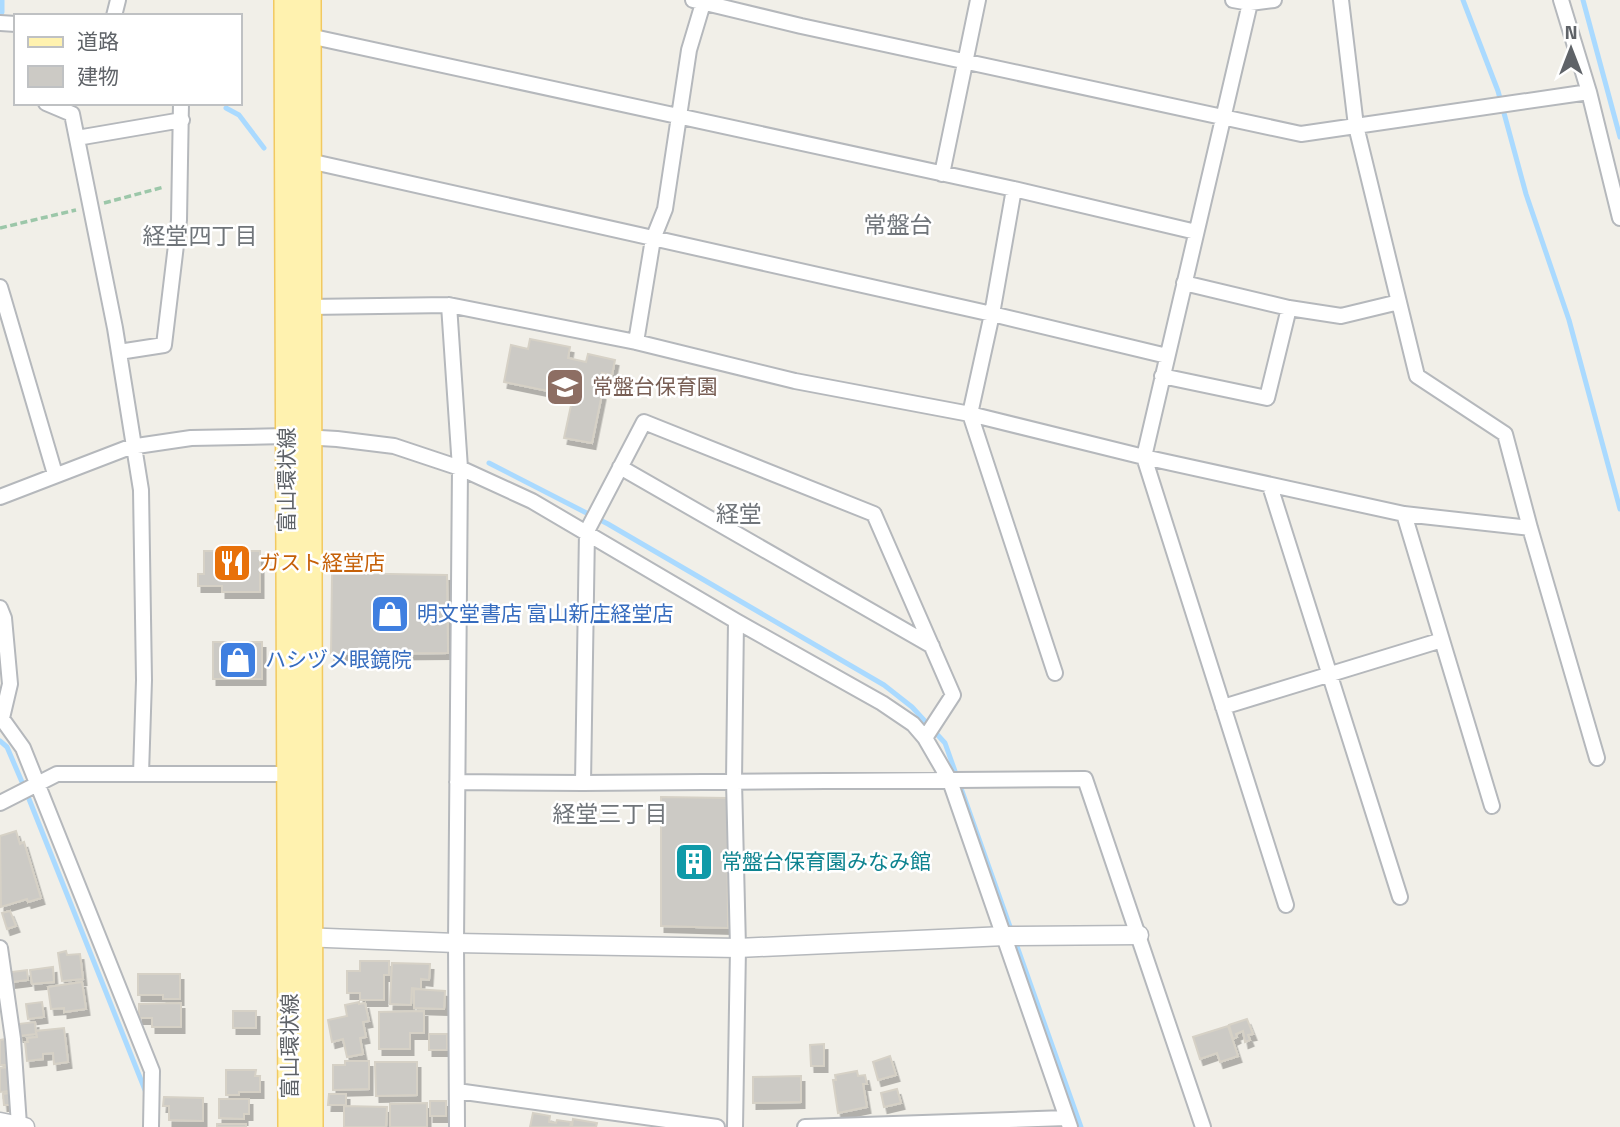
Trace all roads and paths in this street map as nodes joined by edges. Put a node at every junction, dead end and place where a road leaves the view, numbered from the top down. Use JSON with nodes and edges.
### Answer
{"nodes":[{"id":1,"x":286,"y":0,"type":"edge"},
{"id":2,"x":309,"y":0,"type":"edge"},
{"id":3,"x":978,"y":0,"type":"edge"},
{"id":4,"x":1233,"y":0,"type":"edge"},
{"id":5,"x":1274,"y":0,"type":"edge"},
{"id":6,"x":1340,"y":0,"type":"edge"},
{"id":7,"x":1561,"y":0,"type":"edge"},
{"id":8,"x":700,"y":1,"type":"edge"},
{"id":9,"x":1250,"y":3,"type":"junction"},
{"id":10,"x":309,"y":36,"type":"junction"},
{"id":11,"x":965,"y":60,"type":"junction"},
{"id":12,"x":1589,"y":92,"type":"junction"},
{"id":13,"x":51,"y":105,"type":"edge"},
{"id":14,"x":181,"y":105,"type":"edge"},
{"id":15,"x":1223,"y":116,"type":"junction"},
{"id":16,"x":679,"y":117,"type":"junction"},
{"id":17,"x":182,"y":120,"type":"junction"},
{"id":18,"x":1356,"y":126,"type":"junction"},
{"id":19,"x":77,"y":138,"type":"junction"},
{"id":20,"x":309,"y":161,"type":"junction"},
{"id":21,"x":942,"y":174,"type":"junction"},
{"id":22,"x":1014,"y":189,"type":"junction"},
{"id":23,"x":1620,"y":218,"type":"edge"},
{"id":24,"x":1196,"y":232,"type":"junction"},
{"id":25,"x":653,"y":239,"type":"junction"},
{"id":26,"x":1184,"y":283,"type":"junction"},
{"id":27,"x":0,"y":288,"type":"edge"},
{"id":28,"x":1399,"y":302,"type":"junction"},
{"id":29,"x":449,"y":305,"type":"junction"},
{"id":30,"x":309,"y":307,"type":"junction"},
{"id":31,"x":1289,"y":307,"type":"junction"},
{"id":32,"x":992,"y":314,"type":"junction"},
{"id":33,"x":636,"y":342,"type":"junction"},
{"id":34,"x":119,"y":352,"type":"junction"},
{"id":35,"x":1167,"y":356,"type":"junction"},
{"id":36,"x":1162,"y":376,"type":"junction"},
{"id":37,"x":970,"y":414,"type":"junction"},
{"id":38,"x":286,"y":436,"type":"junction"},
{"id":39,"x":309,"y":438,"type":"junction"},
{"id":40,"x":134,"y":446,"type":"junction"},
{"id":41,"x":1144,"y":457,"type":"junction"},
{"id":42,"x":620,"y":467,"type":"junction"},
{"id":43,"x":460,"y":468,"type":"junction"},
{"id":44,"x":55,"y":474,"type":"junction"},
{"id":45,"x":1270,"y":485,"type":"junction"},
{"id":46,"x":0,"y":497,"type":"edge"},
{"id":47,"x":1404,"y":514,"type":"junction"},
{"id":48,"x":1530,"y":528,"type":"junction"},
{"id":49,"x":587,"y":531,"type":"junction"},
{"id":50,"x":0,"y":608,"type":"edge"},
{"id":51,"x":736,"y":621,"type":"junction"},
{"id":52,"x":1442,"y":640,"type":"junction"},
{"id":53,"x":932,"y":646,"type":"junction"},
{"id":54,"x":1055,"y":673,"type":"dead end"},
{"id":55,"x":1330,"y":674,"type":"junction"},
{"id":56,"x":1223,"y":707,"type":"junction"},
{"id":57,"x":1,"y":717,"type":"edge"},
{"id":58,"x":925,"y":738,"type":"junction"},
{"id":59,"x":1597,"y":758,"type":"dead end"},
{"id":60,"x":141,"y":774,"type":"junction"},
{"id":61,"x":289,"y":774,"type":"junction"},
{"id":62,"x":950,"y":780,"type":"junction"},
{"id":63,"x":734,"y":781,"type":"junction"},
{"id":64,"x":457,"y":782,"type":"junction"},
{"id":65,"x":583,"y":783,"type":"junction"},
{"id":66,"x":36,"y":784,"type":"junction"},
{"id":67,"x":0,"y":803,"type":"edge"},
{"id":68,"x":1492,"y":806,"type":"dead end"},
{"id":69,"x":1400,"y":897,"type":"dead end"},
{"id":70,"x":1286,"y":905,"type":"dead end"},
{"id":71,"x":1139,"y":935,"type":"junction"},
{"id":72,"x":1005,"y":936,"type":"junction"},
{"id":73,"x":301,"y":937,"type":"junction"},
{"id":74,"x":456,"y":943,"type":"junction"},
{"id":75,"x":0,"y":948,"type":"edge"},
{"id":76,"x":738,"y":948,"type":"junction"},
{"id":77,"x":3,"y":994,"type":"edge"},
{"id":78,"x":457,"y":1091,"type":"junction"},
{"id":79,"x":0,"y":1122,"type":"edge"},
{"id":80,"x":1068,"y":1122,"type":"edge"},
{"id":81,"x":22,"y":1126,"type":"edge"},
{"id":82,"x":151,"y":1127,"type":"edge"},
{"id":83,"x":289,"y":1127,"type":"edge"},
{"id":84,"x":311,"y":1127,"type":"edge"},
{"id":85,"x":457,"y":1127,"type":"edge"},
{"id":86,"x":717,"y":1127,"type":"edge"},
{"id":87,"x":735,"y":1127,"type":"edge"},
{"id":88,"x":805,"y":1127,"type":"edge"},
{"id":89,"x":1203,"y":1127,"type":"edge"}],
"edges":[{"from":1,"to":38,"type":"main road","name":"富山環状線"},
{"from":2,"to":10,"type":"main road","name":"富山環状線"},
{"from":3,"to":11,"type":"street"},
{"from":4,"to":9,"type":"street"},
{"from":5,"to":9,"type":"street"},
{"from":6,"to":18,"type":"street"},
{"from":7,"to":12,"type":"street"},
{"from":8,"to":11,"type":"street"},
{"from":8,"to":16,"type":"street"},
{"from":9,"to":15,"type":"street"},
{"from":10,"to":16,"type":"street"},
{"from":10,"to":20,"type":"main road","name":"富山環状線"},
{"from":11,"to":15,"type":"street"},
{"from":11,"to":21,"type":"street"},
{"from":12,"to":18,"type":"street"},
{"from":12,"to":23,"type":"street"},
{"from":13,"to":19,"type":"street"},
{"from":14,"to":17,"type":"street"},
{"from":15,"to":18,"type":"street"},
{"from":15,"to":24,"type":"street"},
{"from":16,"to":21,"type":"street"},
{"from":16,"to":25,"type":"street"},
{"from":17,"to":19,"type":"street"},
{"from":17,"to":34,"type":"street"},
{"from":18,"to":28,"type":"street"},
{"from":19,"to":34,"type":"street"},
{"from":20,"to":25,"type":"street"},
{"from":20,"to":30,"type":"main road","name":"富山環状線"},
{"from":21,"to":22,"type":"street"},
{"from":22,"to":24,"type":"street"},
{"from":22,"to":32,"type":"street"},
{"from":24,"to":26,"type":"street"},
{"from":25,"to":32,"type":"street"},
{"from":25,"to":33,"type":"street"},
{"from":26,"to":31,"type":"street"},
{"from":26,"to":35,"type":"street"},
{"from":27,"to":44,"type":"street"},
{"from":28,"to":31,"type":"street"},
{"from":28,"to":48,"type":"street"},
{"from":29,"to":30,"type":"street"},
{"from":29,"to":33,"type":"street"},
{"from":29,"to":43,"type":"street"},
{"from":30,"to":39,"type":"main road","name":"富山環状線"},
{"from":31,"to":36,"type":"street"},
{"from":32,"to":35,"type":"street"},
{"from":32,"to":37,"type":"street"},
{"from":33,"to":37,"type":"street"},
{"from":34,"to":40,"type":"street"},
{"from":35,"to":36,"type":"street"},
{"from":36,"to":41,"type":"street"},
{"from":37,"to":41,"type":"street"},
{"from":37,"to":54,"type":"street"},
{"from":38,"to":39,"type":"street"},
{"from":38,"to":40,"type":"street"},
{"from":38,"to":61,"type":"main road","name":"富山環状線"},
{"from":39,"to":43,"type":"street"},
{"from":39,"to":73,"type":"main road","name":"富山環状線"},
{"from":40,"to":44,"type":"street"},
{"from":40,"to":60,"type":"street"},
{"from":41,"to":45,"type":"street"},
{"from":41,"to":56,"type":"street"},
{"from":42,"to":49,"type":"street"},
{"from":42,"to":53,"type":"street"},
{"from":42,"to":53,"type":"street"},
{"from":43,"to":49,"type":"street"},
{"from":43,"to":64,"type":"street"},
{"from":44,"to":46,"type":"street"},
{"from":45,"to":47,"type":"street"},
{"from":45,"to":55,"type":"street"},
{"from":47,"to":48,"type":"street"},
{"from":47,"to":52,"type":"street"},
{"from":48,"to":59,"type":"street"},
{"from":49,"to":51,"type":"street"},
{"from":49,"to":65,"type":"street"},
{"from":50,"to":57,"type":"street"},
{"from":51,"to":58,"type":"street"},
{"from":51,"to":63,"type":"street"},
{"from":52,"to":55,"type":"street"},
{"from":52,"to":68,"type":"street"},
{"from":53,"to":58,"type":"street"},
{"from":55,"to":56,"type":"street"},
{"from":55,"to":69,"type":"street"},
{"from":56,"to":70,"type":"street"},
{"from":57,"to":66,"type":"street"},
{"from":58,"to":62,"type":"street"},
{"from":60,"to":61,"type":"street"},
{"from":60,"to":66,"type":"street"},
{"from":61,"to":73,"type":"main road","name":"富山環状線"},
{"from":62,"to":63,"type":"street"},
{"from":62,"to":71,"type":"street"},
{"from":62,"to":72,"type":"street"},
{"from":63,"to":65,"type":"street"},
{"from":63,"to":76,"type":"street"},
{"from":64,"to":65,"type":"street"},
{"from":64,"to":74,"type":"street"},
{"from":66,"to":67,"type":"street"},
{"from":66,"to":82,"type":"street"},
{"from":71,"to":72,"type":"street"},
{"from":71,"to":89,"type":"street"},
{"from":72,"to":76,"type":"street"},
{"from":72,"to":80,"type":"street"},
{"from":73,"to":74,"type":"street"},
{"from":73,"to":83,"type":"main road","name":"富山環状線"},
{"from":73,"to":84,"type":"main road","name":"富山環状線"},
{"from":74,"to":76,"type":"street"},
{"from":74,"to":78,"type":"street"},
{"from":75,"to":77,"type":"street"},
{"from":76,"to":87,"type":"street"},
{"from":77,"to":81,"type":"street"},
{"from":78,"to":85,"type":"street"},
{"from":78,"to":86,"type":"street"},
{"from":79,"to":81,"type":"street"},
{"from":80,"to":88,"type":"street"}]}
